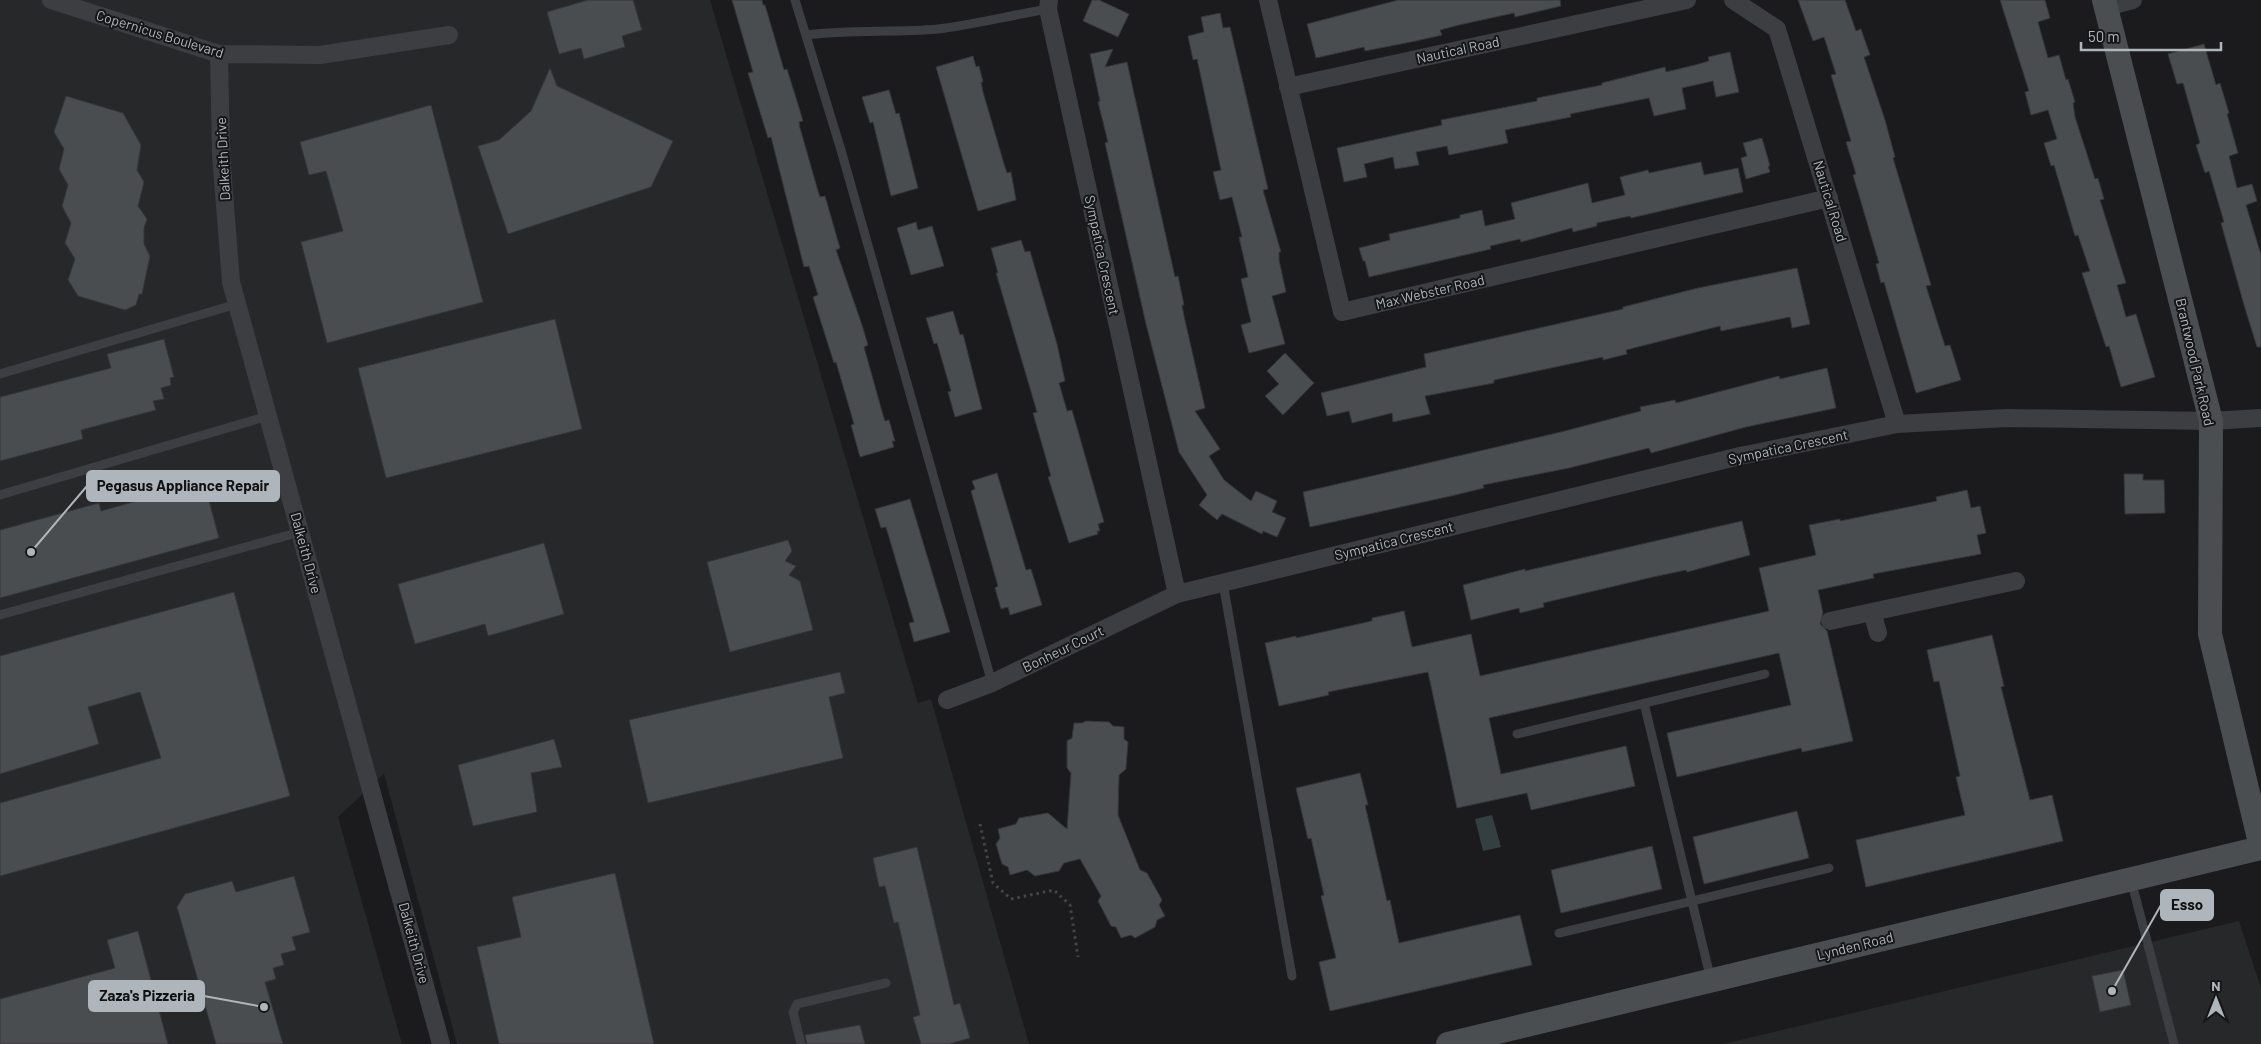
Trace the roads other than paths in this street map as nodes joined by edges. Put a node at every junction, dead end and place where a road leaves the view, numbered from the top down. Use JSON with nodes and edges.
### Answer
{"nodes":[{"id":1,"x":51,"y":0,"type":"edge"},
{"id":2,"x":795,"y":0,"type":"edge"},
{"id":3,"x":1268,"y":0,"type":"edge"},
{"id":4,"x":1687,"y":0,"type":"edge"},
{"id":5,"x":1733,"y":0,"type":"edge"},
{"id":6,"x":2132,"y":0,"type":"edge"},
{"id":7,"x":1048,"y":4,"type":"edge"},
{"id":8,"x":2105,"y":4,"type":"edge"},
{"id":9,"x":449,"y":35,"type":"dead end"},
{"id":10,"x":807,"y":35,"type":"junction"},
{"id":11,"x":219,"y":54,"type":"junction"},
{"id":12,"x":1288,"y":87,"type":"junction"},
{"id":13,"x":1829,"y":198,"type":"junction"},
{"id":14,"x":237,"y":304,"type":"junction"},
{"id":15,"x":0,"y":374,"type":"edge"},
{"id":16,"x":268,"y":416,"type":"junction"},
{"id":17,"x":2261,"y":418,"type":"edge"},
{"id":18,"x":2212,"y":421,"type":"junction"},
{"id":19,"x":1897,"y":424,"type":"junction"},
{"id":20,"x":0,"y":495,"type":"edge"},
{"id":21,"x":300,"y":532,"type":"junction"},
{"id":22,"x":2016,"y":581,"type":"dead end"},
{"id":23,"x":1224,"y":583,"type":"junction"},
{"id":24,"x":1177,"y":594,"type":"junction"},
{"id":25,"x":1872,"y":612,"type":"junction"},
{"id":26,"x":0,"y":615,"type":"edge"},
{"id":27,"x":1830,"y":621,"type":"dead end"},
{"id":28,"x":1878,"y":633,"type":"dead end"},
{"id":29,"x":1765,"y":674,"type":"dead end"},
{"id":30,"x":992,"y":683,"type":"junction"},
{"id":31,"x":947,"y":700,"type":"dead end"},
{"id":32,"x":1644,"y":703,"type":"junction"},
{"id":33,"x":1517,"y":734,"type":"dead end"},
{"id":34,"x":2261,"y":848,"type":"edge"},
{"id":35,"x":1829,"y":868,"type":"dead end"},
{"id":36,"x":2131,"y":879,"type":"junction"},
{"id":37,"x":1692,"y":901,"type":"junction"},
{"id":38,"x":1559,"y":933,"type":"dead end"},
{"id":39,"x":1292,"y":976,"type":"dead end"},
{"id":40,"x":1711,"y":981,"type":"junction"},
{"id":41,"x":886,"y":983,"type":"dead end"},
{"id":42,"x":441,"y":1044,"type":"edge"},
{"id":43,"x":801,"y":1044,"type":"edge"},
{"id":44,"x":1448,"y":1044,"type":"edge"},
{"id":45,"x":2174,"y":1044,"type":"edge"}],
"edges":[{"from":1,"to":11,"type":"street","name":"Copernicus Boulevard"},
{"from":2,"to":10,"type":"lane"},
{"from":3,"to":12,"type":"street","name":"Max Webster Road"},
{"from":4,"to":12,"type":"street","name":"Nautical Road"},
{"from":5,"to":13,"type":"street","name":"Nautical Road"},
{"from":6,"to":8,"type":"street"},
{"from":7,"to":10,"type":"lane"},
{"from":7,"to":24,"type":"street","name":"Sympatica Crescent"},
{"from":8,"to":18,"type":"street","name":"Brantwood Park Road"},
{"from":9,"to":11,"type":"street","name":"Copernicus Boulevard"},
{"from":10,"to":30,"type":"lane"},
{"from":11,"to":14,"type":"street","name":"Dalkeith Drive"},
{"from":12,"to":13,"type":"street","name":"Max Webster Road"},
{"from":13,"to":19,"type":"street","name":"Nautical Road"},
{"from":14,"to":15,"type":"lane"},
{"from":14,"to":16,"type":"street","name":"Dalkeith Drive"},
{"from":16,"to":20,"type":"lane"},
{"from":16,"to":21,"type":"street","name":"Dalkeith Drive"},
{"from":17,"to":18,"type":"street","name":"Sympatica Crescent"},
{"from":18,"to":19,"type":"street","name":"Sympatica Crescent"},
{"from":18,"to":34,"type":"street","name":"Brantwood Park Road"},
{"from":19,"to":23,"type":"street","name":"Sympatica Crescent"},
{"from":21,"to":26,"type":"lane"},
{"from":21,"to":42,"type":"street","name":"Dalkeith Drive"},
{"from":22,"to":25,"type":"street"},
{"from":23,"to":24,"type":"street","name":"Sympatica Crescent"},
{"from":23,"to":39,"type":"lane"},
{"from":24,"to":30,"type":"street","name":"Bonheur Court"},
{"from":25,"to":27,"type":"street"},
{"from":25,"to":28,"type":"street"},
{"from":29,"to":32,"type":"lane"},
{"from":30,"to":31,"type":"street","name":"Bonheur Court"},
{"from":32,"to":33,"type":"lane"},
{"from":32,"to":37,"type":"lane"},
{"from":34,"to":36,"type":"street","name":"Lynden Road"},
{"from":35,"to":37,"type":"lane"},
{"from":36,"to":40,"type":"street","name":"Lynden Road"},
{"from":36,"to":45,"type":"lane"},
{"from":37,"to":38,"type":"lane"},
{"from":37,"to":40,"type":"lane"},
{"from":40,"to":44,"type":"street","name":"Lynden Road"},
{"from":41,"to":43,"type":"lane"}]}
